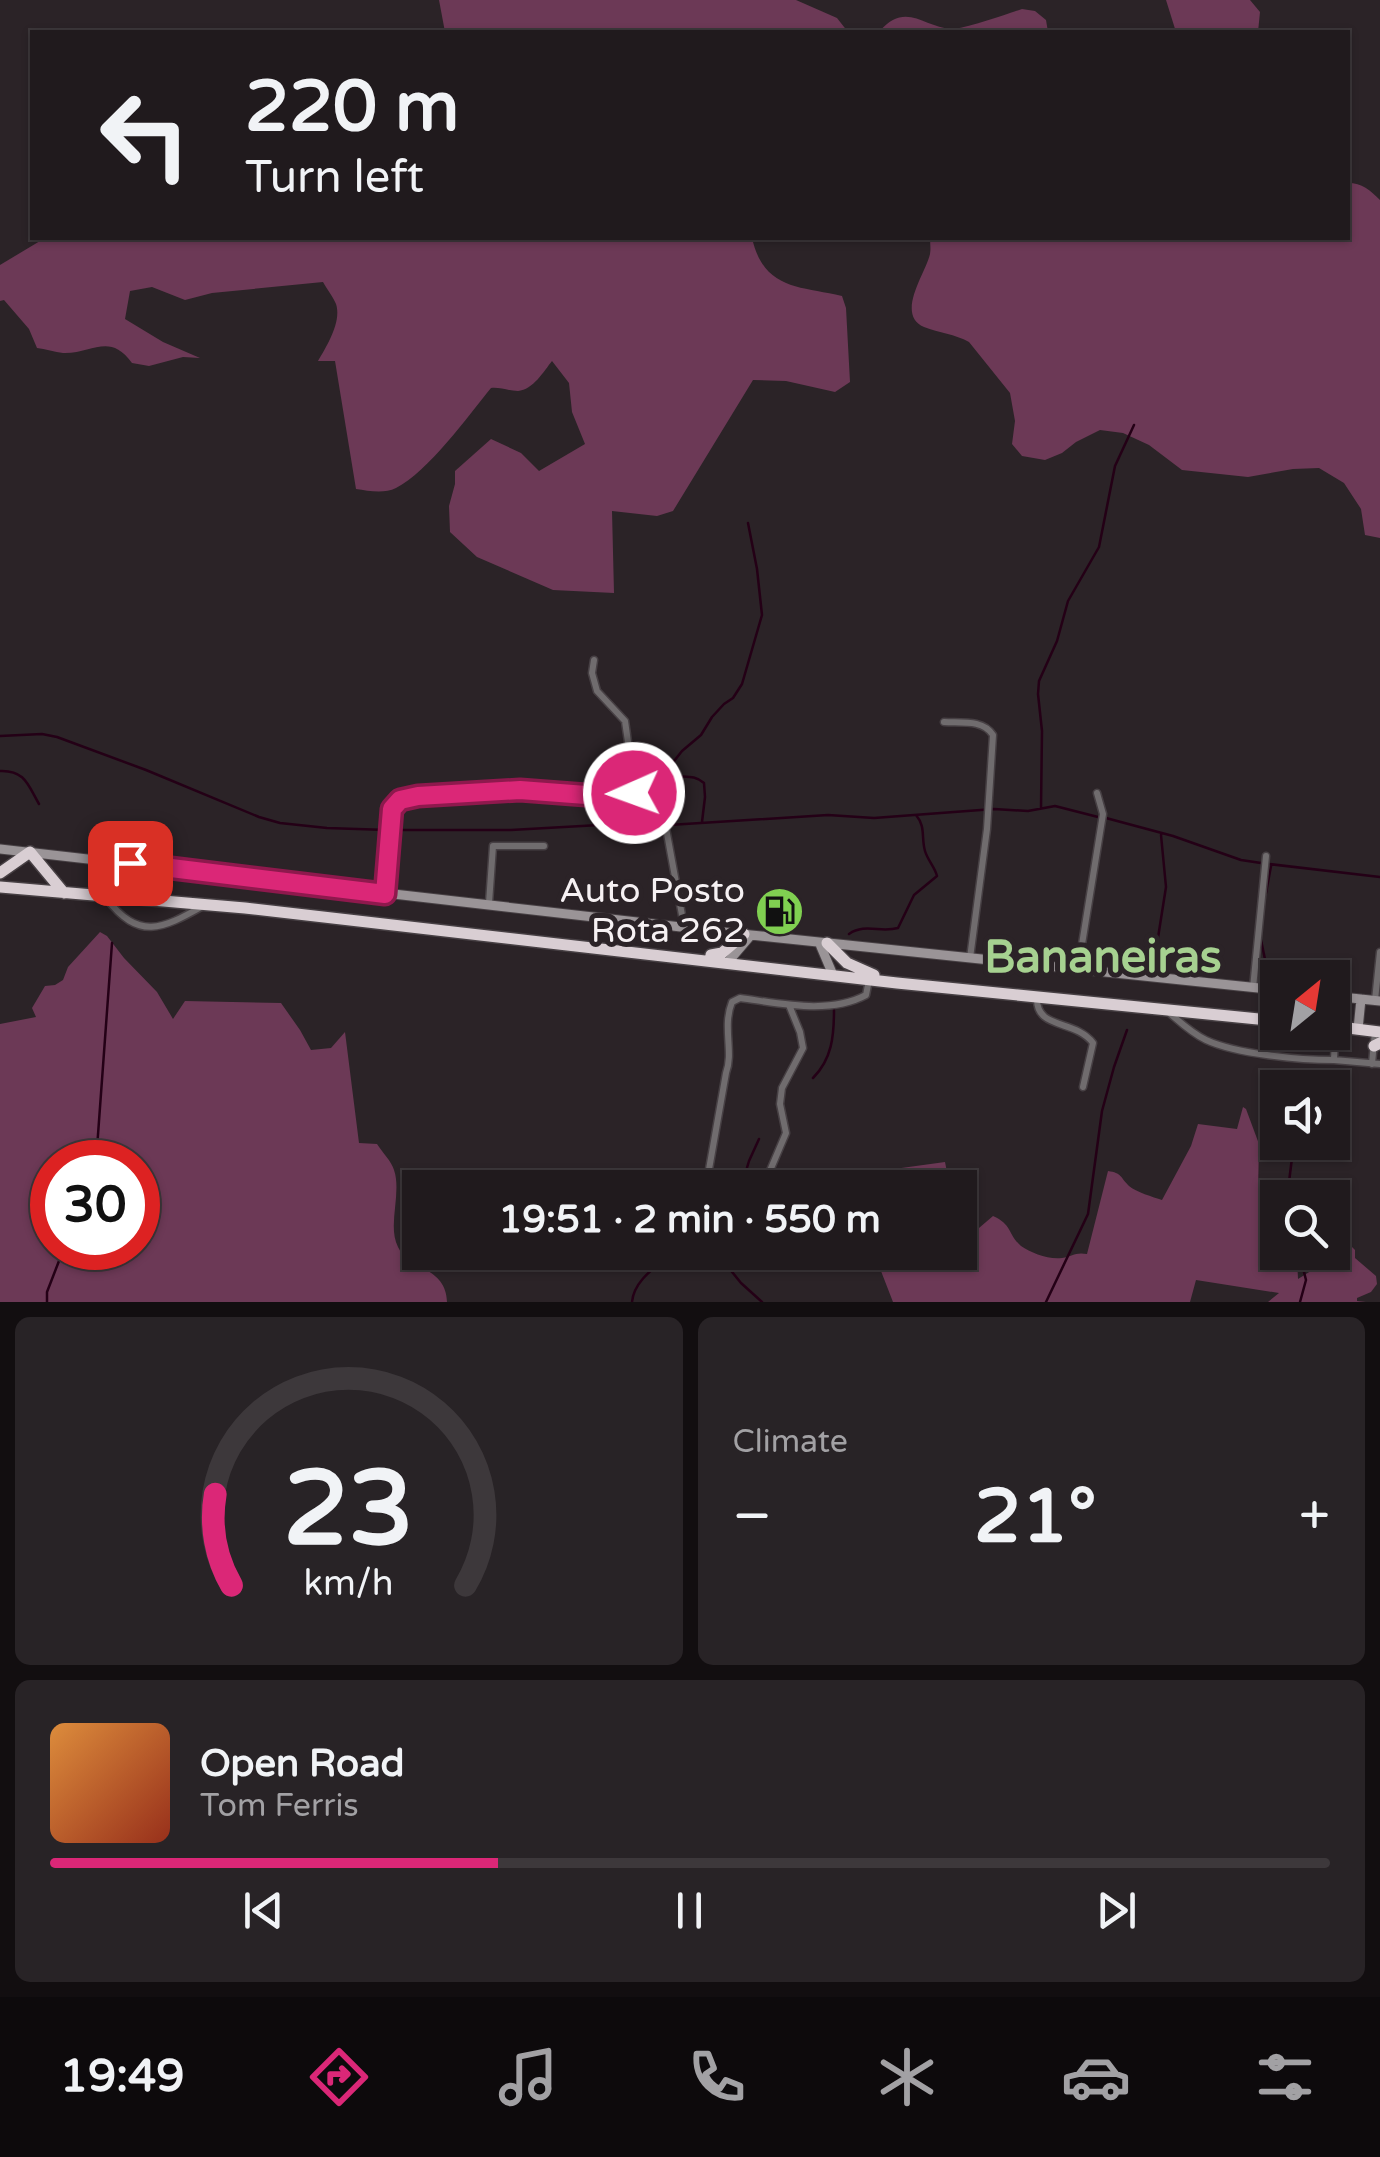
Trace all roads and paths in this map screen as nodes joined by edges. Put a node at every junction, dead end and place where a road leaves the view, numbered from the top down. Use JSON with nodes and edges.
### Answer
{"nodes":[{"id":1,"x":594,"y":660,"type":"dead end"},
{"id":2,"x":944,"y":722,"type":"dead end"},
{"id":3,"x":659,"y":790,"type":"dead end"},
{"id":4,"x":1097,"y":793,"type":"dead end"},
{"id":5,"x":544,"y":846,"type":"dead end"},
{"id":6,"x":0,"y":849,"type":"edge"},
{"id":7,"x":30,"y":852,"type":"junction"},
{"id":8,"x":1266,"y":859,"type":"dead end"},
{"id":9,"x":0,"y":873,"type":"edge"},
{"id":10,"x":0,"y":886,"type":"edge"},
{"id":11,"x":64,"y":893,"type":"junction"},
{"id":12,"x":385,"y":894,"type":"junction"},
{"id":13,"x":105,"y":897,"type":"junction"},
{"id":14,"x":206,"y":904,"type":"junction"},
{"id":15,"x":489,"y":904,"type":"junction"},
{"id":16,"x":684,"y":926,"type":"junction"},
{"id":17,"x":747,"y":934,"type":"junction"},
{"id":18,"x":823,"y":942,"type":"junction"},
{"id":19,"x":1380,"y":952,"type":"edge"},
{"id":20,"x":670,"y":956,"type":"junction"},
{"id":21,"x":970,"y":958,"type":"junction"},
{"id":22,"x":728,"y":962,"type":"junction"},
{"id":23,"x":1078,"y":969,"type":"junction"},
{"id":24,"x":834,"y":975,"type":"junction"},
{"id":25,"x":870,"y":979,"type":"junction"},
{"id":26,"x":897,"y":983,"type":"junction"},
{"id":27,"x":1254,"y":988,"type":"junction"},
{"id":28,"x":1260,"y":988,"type":"edge"},
{"id":29,"x":1037,"y":996,"type":"junction"},
{"id":30,"x":1350,"y":998,"type":"edge"},
{"id":31,"x":1361,"y":1000,"type":"junction"},
{"id":32,"x":1377,"y":1001,"type":"edge"},
{"id":33,"x":788,"y":1004,"type":"junction"},
{"id":34,"x":1166,"y":1010,"type":"junction"},
{"id":35,"x":1260,"y":1019,"type":"edge"},
{"id":36,"x":1358,"y":1029,"type":"junction"},
{"id":37,"x":1350,"y":1030,"type":"edge"},
{"id":38,"x":1377,"y":1038,"type":"edge"},
{"id":39,"x":1334,"y":1050,"type":"edge"},
{"id":40,"x":1334,"y":1060,"type":"junction"},
{"id":41,"x":1376,"y":1064,"type":"edge"},
{"id":42,"x":1083,"y":1086,"type":"dead end"},
{"id":43,"x":709,"y":1170,"type":"edge"},
{"id":44,"x":769,"y":1170,"type":"edge"}],
"edges":[{"from":1,"to":12,"type":"street"},
{"from":2,"to":21,"type":"street"},
{"from":3,"to":16,"type":"street"},
{"from":4,"to":23,"type":"street"},
{"from":5,"to":15,"type":"street"},
{"from":6,"to":7,"type":"street"},
{"from":7,"to":9,"type":"highway"},
{"from":7,"to":11,"type":"highway"},
{"from":7,"to":12,"type":"street"},
{"from":8,"to":27,"type":"street"},
{"from":10,"to":11,"type":"highway"},
{"from":11,"to":13,"type":"highway"},
{"from":12,"to":15,"type":"street"},
{"from":13,"to":14,"type":"highway"},
{"from":13,"to":14,"type":"street"},
{"from":14,"to":20,"type":"highway"},
{"from":15,"to":16,"type":"street"},
{"from":16,"to":17,"type":"street"},
{"from":17,"to":18,"type":"street"},
{"from":17,"to":20,"type":"highway"},
{"from":17,"to":22,"type":"street"},
{"from":18,"to":21,"type":"street"},
{"from":18,"to":24,"type":"street"},
{"from":18,"to":26,"type":"highway"},
{"from":19,"to":32,"type":"street"},
{"from":20,"to":22,"type":"highway"},
{"from":21,"to":23,"type":"street"},
{"from":22,"to":24,"type":"highway"},
{"from":23,"to":27,"type":"street"},
{"from":24,"to":25,"type":"highway"},
{"from":25,"to":26,"type":"highway"},
{"from":25,"to":33,"type":"street"},
{"from":26,"to":29,"type":"highway"},
{"from":27,"to":28,"type":"street"},
{"from":29,"to":34,"type":"highway"},
{"from":29,"to":42,"type":"street"},
{"from":30,"to":31,"type":"street"},
{"from":31,"to":32,"type":"street"},
{"from":31,"to":36,"type":"street"},
{"from":33,"to":43,"type":"street"},
{"from":33,"to":44,"type":"street"},
{"from":34,"to":35,"type":"highway"},
{"from":34,"to":40,"type":"street"},
{"from":36,"to":37,"type":"highway"},
{"from":36,"to":38,"type":"highway"},
{"from":38,"to":41,"type":"street"},
{"from":39,"to":40,"type":"street"},
{"from":40,"to":41,"type":"street"}]}
